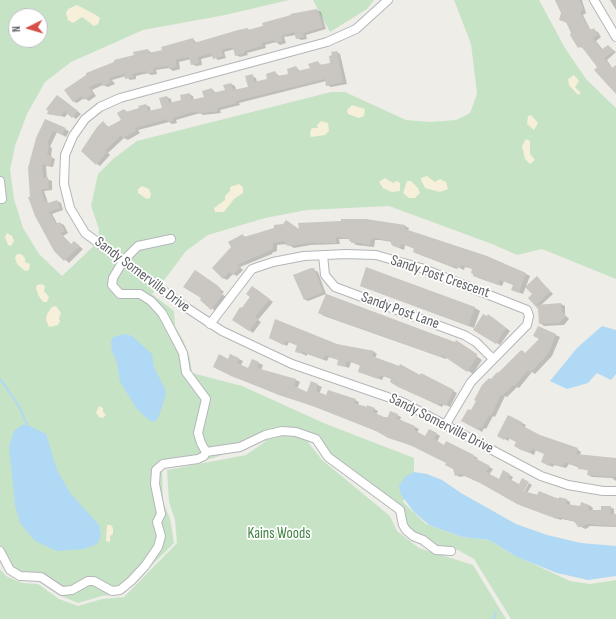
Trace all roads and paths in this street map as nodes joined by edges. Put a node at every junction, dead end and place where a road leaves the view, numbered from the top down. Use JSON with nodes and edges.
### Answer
{"nodes":[{"id":1,"x":388,"y":0,"type":"edge"},
{"id":2,"x":594,"y":0,"type":"edge"},
{"id":3,"x":616,"y":37,"type":"edge"},
{"id":4,"x":0,"y":181,"type":"edge"},
{"id":5,"x":2,"y":199,"type":"dead end"},
{"id":6,"x":171,"y":239,"type":"dead end"},
{"id":7,"x":323,"y":255,"type":"junction"},
{"id":8,"x":123,"y":261,"type":"junction"},
{"id":9,"x":210,"y":324,"type":"junction"},
{"id":10,"x":493,"y":358,"type":"junction"},
{"id":11,"x":446,"y":424,"type":"junction"},
{"id":12,"x":206,"y":452,"type":"junction"},
{"id":13,"x":616,"y":491,"type":"edge"},
{"id":14,"x":0,"y":550,"type":"edge"},
{"id":15,"x":451,"y":551,"type":"dead end"}],
"edges":[{"from":1,"to":8,"type":"street","name":"Sandy Somerville Drive"},
{"from":2,"to":3,"type":"street"},
{"from":4,"to":5,"type":"street"},
{"from":6,"to":8,"type":"street"},
{"from":7,"to":9,"type":"street","name":"Sandy Post Crescent"},
{"from":7,"to":10,"type":"street","name":"Sandy Post Lane"},
{"from":7,"to":10,"type":"street","name":"Sandy Post Crescent"},
{"from":8,"to":9,"type":"street","name":"Sandy Somerville Drive"},
{"from":8,"to":12,"type":"street"},
{"from":9,"to":11,"type":"street","name":"Sandy Somerville Drive"},
{"from":10,"to":11,"type":"street","name":"Sandy Post Crescent"},
{"from":11,"to":13,"type":"street","name":"Sandy Somerville Drive"},
{"from":12,"to":14,"type":"street"},
{"from":12,"to":15,"type":"street"}]}
